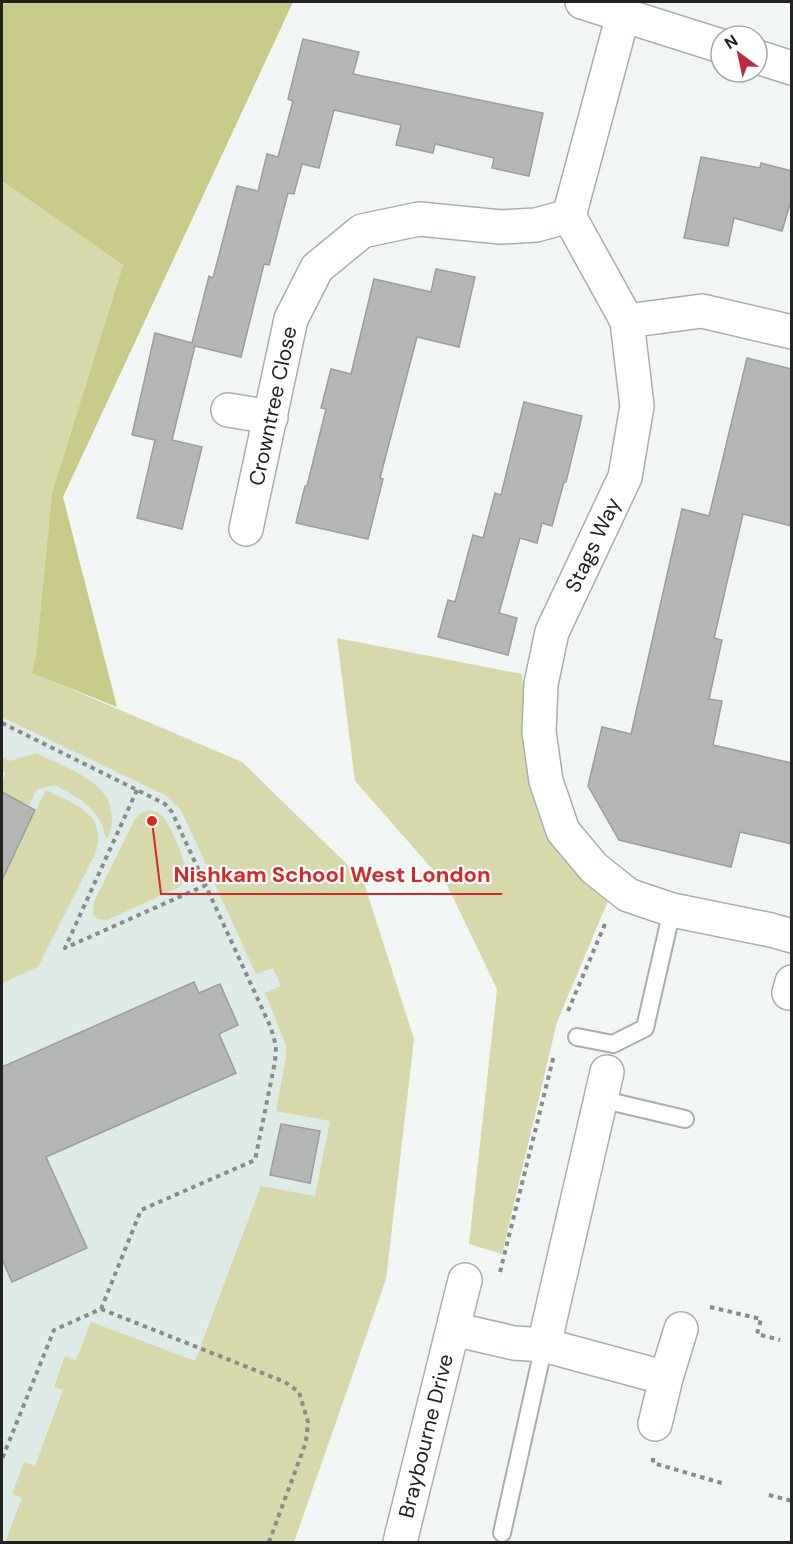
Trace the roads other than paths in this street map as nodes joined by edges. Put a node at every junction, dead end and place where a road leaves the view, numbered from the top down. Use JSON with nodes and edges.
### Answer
{"nodes":[{"id":1,"x":582,"y":2,"type":"edge"},
{"id":2,"x":623,"y":15,"type":"junction"},
{"id":3,"x":709,"y":42,"type":"edge"},
{"id":4,"x":769,"y":60,"type":"edge"},
{"id":5,"x":791,"y":66,"type":"edge"},
{"id":6,"x":569,"y":216,"type":"junction"},
{"id":7,"x":627,"y":321,"type":"junction"},
{"id":8,"x":792,"y":332,"type":"edge"},
{"id":9,"x":228,"y":410,"type":"dead end"},
{"id":10,"x":271,"y":417,"type":"junction"},
{"id":11,"x":246,"y":530,"type":"dead end"},
{"id":12,"x":672,"y":910,"type":"junction"},
{"id":13,"x":792,"y":936,"type":"edge"},
{"id":14,"x":577,"y":1037,"type":"dead end"},
{"id":15,"x":604,"y":1086,"type":"joint"},
{"id":16,"x":685,"y":1119,"type":"dead end"},
{"id":17,"x":465,"y":1280,"type":"dead end"},
{"id":18,"x":453,"y":1329,"type":"junction"},
{"id":19,"x":681,"y":1329,"type":"road end"},
{"id":20,"x":544,"y":1345,"type":"junction"},
{"id":21,"x":666,"y":1377,"type":"junction"},
{"id":22,"x":655,"y":1424,"type":"road end"},
{"id":23,"x":502,"y":1533,"type":"dead end"},
{"id":24,"x":400,"y":1542,"type":"edge"}],
"edges":[{"from":1,"to":2,"type":"street"},
{"from":2,"to":3,"type":"street"},
{"from":2,"to":6,"type":"street"},
{"from":4,"to":5,"type":"street"},
{"from":6,"to":7,"type":"street","name":"Stags Way"},
{"from":6,"to":10,"type":"street","name":"Crowntree Close"},
{"from":7,"to":8,"type":"street"},
{"from":7,"to":12,"type":"street","name":"Stags Way"},
{"from":9,"to":10,"type":"street"},
{"from":10,"to":11,"type":"street","name":"Crowntree Close"},
{"from":12,"to":13,"type":"street","name":"Stags Way"},
{"from":12,"to":14,"type":"lane"},
{"from":15,"to":16,"type":"lane"},
{"from":15,"to":20,"type":"street"},
{"from":17,"to":18,"type":"street","name":"Braybourne Drive"},
{"from":18,"to":20,"type":"street","name":"Braybourne Drive"},
{"from":18,"to":24,"type":"street","name":"Braybourne Drive"},
{"from":19,"to":21,"type":"street"},
{"from":20,"to":21,"type":"street","name":"Braybourne Drive"},
{"from":20,"to":23,"type":"lane"},
{"from":21,"to":22,"type":"street"}]}
